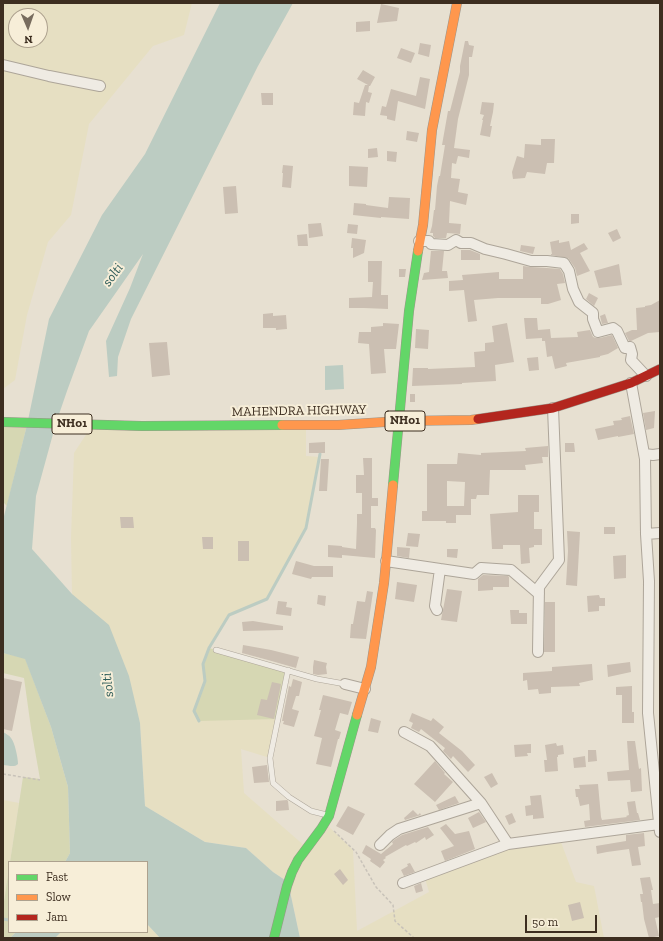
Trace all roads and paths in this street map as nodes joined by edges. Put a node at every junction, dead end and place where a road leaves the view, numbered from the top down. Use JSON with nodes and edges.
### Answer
{"nodes":[{"id":1,"x":457,"y":3,"type":"edge"},
{"id":2,"x":3,"y":65,"type":"edge"},
{"id":3,"x":100,"y":86,"type":"dead end"},
{"id":4,"x":419,"y":241,"type":"junction"},
{"id":5,"x":660,"y":369,"type":"edge"},
{"id":6,"x":646,"y":376,"type":"junction"},
{"id":7,"x":631,"y":383,"type":"junction"},
{"id":8,"x":553,"y":408,"type":"junction"},
{"id":9,"x":400,"y":421,"type":"junction"},
{"id":10,"x":3,"y":422,"type":"edge"},
{"id":11,"x":644,"y":454,"type":"junction"},
{"id":12,"x":660,"y":454,"type":"edge"},
{"id":13,"x":660,"y":533,"type":"edge"},
{"id":14,"x":646,"y":534,"type":"junction"},
{"id":15,"x":386,"y":561,"type":"junction"},
{"id":16,"x":440,"y":569,"type":"junction"},
{"id":17,"x":539,"y":594,"type":"junction"},
{"id":18,"x":437,"y":610,"type":"dead end"},
{"id":19,"x":216,"y":650,"type":"dead end"},
{"id":20,"x":538,"y":652,"type":"dead end"},
{"id":21,"x":288,"y":670,"type":"junction"},
{"id":22,"x":346,"y":684,"type":"joint"},
{"id":23,"x":365,"y":689,"type":"junction"},
{"id":24,"x":404,"y":732,"type":"dead end"},
{"id":25,"x":655,"y":735,"type":"edge"},
{"id":26,"x":3,"y":774,"type":"edge"},
{"id":27,"x":40,"y":780,"type":"dead end"},
{"id":28,"x":480,"y":803,"type":"junction"},
{"id":29,"x":327,"y":819,"type":"junction"},
{"id":30,"x":660,"y":828,"type":"edge"},
{"id":31,"x":508,"y":844,"type":"junction"},
{"id":32,"x":380,"y":845,"type":"dead end"},
{"id":33,"x":403,"y":883,"type":"dead end"},
{"id":34,"x":274,"y":938,"type":"edge"},
{"id":35,"x":414,"y":938,"type":"edge"}],
"edges":[{"from":1,"to":4,"type":"main road"},
{"from":2,"to":3,"type":"street"},
{"from":4,"to":6,"type":"street"},
{"from":4,"to":9,"type":"main road"},
{"from":5,"to":6,"type":"main road","name":"MAHENDRA HIGHWAY","number":"NH01"},
{"from":6,"to":7,"type":"main road","name":"MAHENDRA HIGHWAY","number":"NH01"},
{"from":7,"to":8,"type":"main road","name":"MAHENDRA HIGHWAY","number":"NH01"},
{"from":7,"to":11,"type":"street"},
{"from":8,"to":9,"type":"main road","name":"MAHENDRA HIGHWAY","number":"NH01"},
{"from":8,"to":17,"type":"street"},
{"from":9,"to":10,"type":"main road","name":"MAHENDRA HIGHWAY","number":"NH01"},
{"from":9,"to":15,"type":"main road"},
{"from":11,"to":12,"type":"street"},
{"from":11,"to":14,"type":"street"},
{"from":13,"to":14,"type":"street"},
{"from":14,"to":25,"type":"street"},
{"from":15,"to":16,"type":"street"},
{"from":15,"to":23,"type":"main road"},
{"from":16,"to":17,"type":"street"},
{"from":16,"to":18,"type":"street"},
{"from":17,"to":20,"type":"street"},
{"from":19,"to":21,"type":"lane"},
{"from":21,"to":22,"type":"lane"},
{"from":21,"to":29,"type":"lane"},
{"from":22,"to":23,"type":"street"},
{"from":23,"to":29,"type":"main road"},
{"from":24,"to":28,"type":"street"},
{"from":25,"to":30,"type":"street"},
{"from":26,"to":27,"type":"path"},
{"from":28,"to":31,"type":"street"},
{"from":28,"to":32,"type":"street"},
{"from":29,"to":34,"type":"main road"},
{"from":29,"to":35,"type":"path"},
{"from":30,"to":31,"type":"street"},
{"from":31,"to":33,"type":"street"}]}
